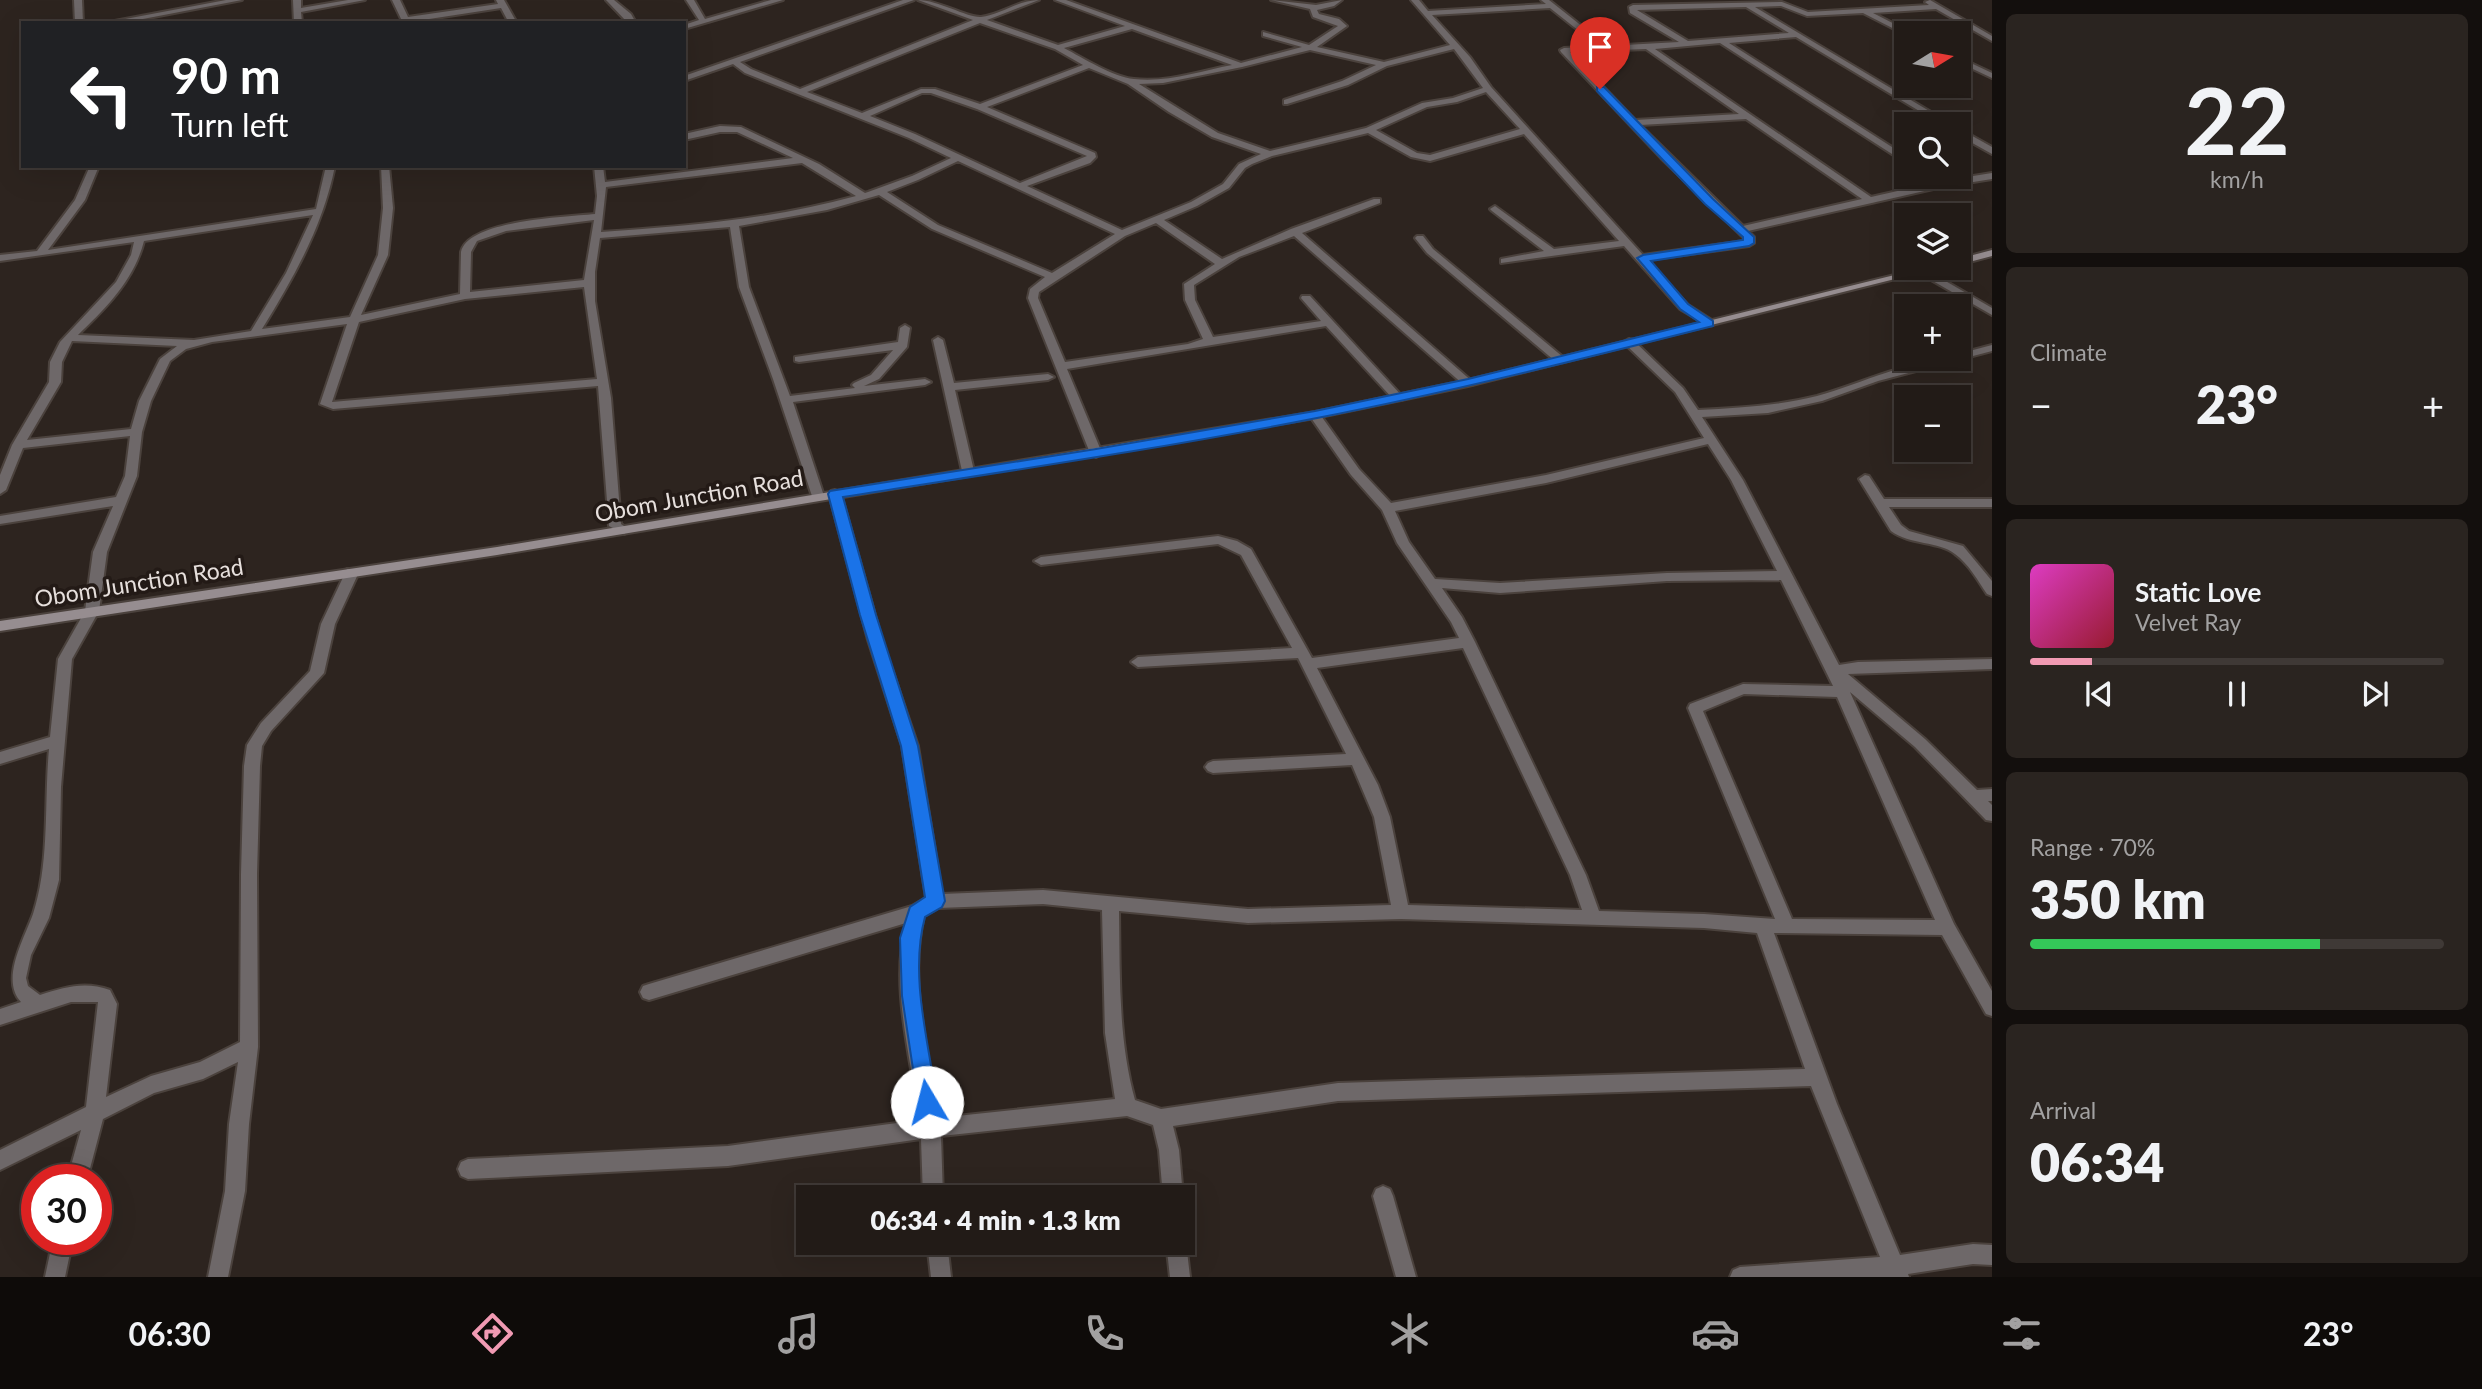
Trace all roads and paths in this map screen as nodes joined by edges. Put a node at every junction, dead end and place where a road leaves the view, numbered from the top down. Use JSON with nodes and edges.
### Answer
{"nodes":[{"id":1,"x":78,"y":0,"type":"edge"},
{"id":2,"x":239,"y":0,"type":"edge"},
{"id":3,"x":297,"y":0,"type":"edge"},
{"id":4,"x":361,"y":0,"type":"edge"},
{"id":5,"x":396,"y":0,"type":"edge"},
{"id":6,"x":610,"y":0,"type":"edge"},
{"id":7,"x":690,"y":0,"type":"edge"},
{"id":8,"x":779,"y":0,"type":"edge"},
{"id":9,"x":910,"y":0,"type":"edge"},
{"id":10,"x":922,"y":0,"type":"edge"},
{"id":11,"x":1035,"y":0,"type":"edge"},
{"id":12,"x":1059,"y":0,"type":"edge"},
{"id":13,"x":1275,"y":0,"type":"edge"},
{"id":14,"x":1338,"y":0,"type":"edge"},
{"id":15,"x":1415,"y":0,"type":"edge"},
{"id":16,"x":1924,"y":0,"type":"edge"},
{"id":17,"x":502,"y":2,"type":"edge"},
{"id":18,"x":1548,"y":3,"type":"edge"},
{"id":19,"x":191,"y":4,"type":"edge"},
{"id":20,"x":1749,"y":6,"type":"junction"},
{"id":21,"x":1311,"y":7,"type":"junction"},
{"id":22,"x":1937,"y":7,"type":"junction"},
{"id":23,"x":296,"y":11,"type":"junction"},
{"id":24,"x":1866,"y":11,"type":"junction"},
{"id":25,"x":1427,"y":13,"type":"junction"},
{"id":26,"x":982,"y":19,"type":"junction"},
{"id":27,"x":79,"y":21,"type":"edge"},
{"id":28,"x":116,"y":21,"type":"edge"},
{"id":29,"x":298,"y":21,"type":"edge"},
{"id":30,"x":406,"y":21,"type":"edge"},
{"id":31,"x":512,"y":21,"type":"edge"},
{"id":32,"x":631,"y":21,"type":"edge"},
{"id":33,"x":704,"y":22,"type":"junction"},
{"id":34,"x":686,"y":26,"type":"edge"},
{"id":35,"x":1134,"y":26,"type":"junction"},
{"id":36,"x":1894,"y":26,"type":"edge"},
{"id":37,"x":1266,"y":34,"type":"dead end"},
{"id":38,"x":1796,"y":36,"type":"junction"},
{"id":39,"x":1992,"y":39,"type":"edge"},
{"id":40,"x":1723,"y":42,"type":"junction"},
{"id":41,"x":1686,"y":44,"type":"junction"},
{"id":42,"x":1455,"y":46,"type":"junction"},
{"id":43,"x":1058,"y":47,"type":"junction"},
{"id":44,"x":1311,"y":47,"type":"junction"},
{"id":45,"x":1648,"y":47,"type":"junction"},
{"id":46,"x":1607,"y":49,"type":"junction"},
{"id":47,"x":733,"y":61,"type":"junction"},
{"id":48,"x":1384,"y":64,"type":"junction"},
{"id":49,"x":1089,"y":65,"type":"junction"},
{"id":50,"x":1242,"y":65,"type":"junction"},
{"id":51,"x":1971,"y":66,"type":"edge"},
{"id":52,"x":710,"y":70,"type":"junction"},
{"id":53,"x":748,"y":71,"type":"junction"},
{"id":54,"x":1992,"y":76,"type":"edge"},
{"id":55,"x":686,"y":78,"type":"edge"},
{"id":56,"x":1131,"y":82,"type":"junction"},
{"id":57,"x":1488,"y":89,"type":"junction"},
{"id":58,"x":802,"y":91,"type":"junction"},
{"id":59,"x":1287,"y":102,"type":"dead end"},
{"id":60,"x":980,"y":107,"type":"junction"},
{"id":61,"x":1926,"y":112,"type":"edge"},
{"id":62,"x":863,"y":116,"type":"junction"},
{"id":63,"x":1747,"y":116,"type":"junction"},
{"id":64,"x":1634,"y":123,"type":"junction"},
{"id":65,"x":1369,"y":130,"type":"junction"},
{"id":66,"x":1527,"y":130,"type":"junction"},
{"id":67,"x":686,"y":137,"type":"edge"},
{"id":68,"x":1971,"y":139,"type":"edge"},
{"id":69,"x":1992,"y":151,"type":"edge"},
{"id":70,"x":1894,"y":152,"type":"edge"},
{"id":71,"x":789,"y":154,"type":"junction"},
{"id":72,"x":1269,"y":154,"type":"junction"},
{"id":73,"x":957,"y":158,"type":"junction"},
{"id":74,"x":802,"y":160,"type":"junction"},
{"id":75,"x":776,"y":162,"type":"junction"},
{"id":76,"x":93,"y":168,"type":"edge"},
{"id":77,"x":331,"y":168,"type":"edge"},
{"id":78,"x":385,"y":168,"type":"edge"},
{"id":79,"x":599,"y":168,"type":"edge"},
{"id":80,"x":1992,"y":176,"type":"edge"},
{"id":81,"x":1971,"y":179,"type":"edge"},
{"id":82,"x":603,"y":185,"type":"junction"},
{"id":83,"x":1020,"y":186,"type":"junction"},
{"id":84,"x":1919,"y":189,"type":"edge"},
{"id":85,"x":879,"y":191,"type":"junction"},
{"id":86,"x":863,"y":197,"type":"junction"},
{"id":87,"x":1869,"y":200,"type":"junction"},
{"id":88,"x":1377,"y":201,"type":"dead end"},
{"id":89,"x":1495,"y":209,"type":"dead end"},
{"id":90,"x":319,"y":211,"type":"junction"},
{"id":91,"x":598,"y":217,"type":"junction"},
{"id":92,"x":1158,"y":220,"type":"junction"},
{"id":93,"x":734,"y":224,"type":"junction"},
{"id":94,"x":1742,"y":229,"type":"junction"},
{"id":95,"x":1294,"y":231,"type":"junction"},
{"id":96,"x":1122,"y":234,"type":"junction"},
{"id":97,"x":597,"y":235,"type":"junction"},
{"id":98,"x":1420,"y":238,"type":"dead end"},
{"id":99,"x":140,"y":239,"type":"junction"},
{"id":100,"x":1628,"y":243,"type":"junction"},
{"id":101,"x":1552,"y":253,"type":"junction"},
{"id":102,"x":1992,"y":253,"type":"edge"},
{"id":103,"x":40,"y":254,"type":"junction"},
{"id":104,"x":0,"y":258,"type":"edge"},
{"id":105,"x":1643,"y":258,"type":"junction"},
{"id":106,"x":1971,"y":259,"type":"edge"},
{"id":107,"x":1506,"y":261,"type":"dead end"},
{"id":108,"x":1222,"y":264,"type":"junction"},
{"id":109,"x":1052,"y":277,"type":"junction"},
{"id":110,"x":1894,"y":278,"type":"edge"},
{"id":111,"x":1945,"y":280,"type":"edge"},
{"id":112,"x":589,"y":283,"type":"junction"},
{"id":113,"x":465,"y":296,"type":"junction"},
{"id":114,"x":1306,"y":298,"type":"dead end"},
{"id":115,"x":1992,"y":312,"type":"edge"},
{"id":116,"x":354,"y":320,"type":"junction"},
{"id":117,"x":1328,"y":323,"type":"junction"},
{"id":118,"x":1709,"y":323,"type":"junction"},
{"id":119,"x":905,"y":328,"type":"dead end"},
{"id":120,"x":255,"y":332,"type":"junction"},
{"id":121,"x":69,"y":338,"type":"junction"},
{"id":122,"x":938,"y":340,"type":"dead end"},
{"id":123,"x":1209,"y":341,"type":"junction"},
{"id":124,"x":1629,"y":342,"type":"junction"},
{"id":125,"x":196,"y":343,"type":"junction"},
{"id":126,"x":903,"y":345,"type":"junction"},
{"id":127,"x":1992,"y":348,"type":"edge"},
{"id":128,"x":1971,"y":354,"type":"edge"},
{"id":129,"x":799,"y":359,"type":"dead end"},
{"id":130,"x":1559,"y":359,"type":"junction"},
{"id":131,"x":1062,"y":366,"type":"junction"},
{"id":132,"x":1905,"y":371,"type":"edge"},
{"id":133,"x":1048,"y":377,"type":"dead end"},
{"id":134,"x":602,"y":382,"type":"junction"},
{"id":135,"x":925,"y":383,"type":"dead end"},
{"id":136,"x":1468,"y":383,"type":"junction"},
{"id":137,"x":949,"y":387,"type":"junction"},
{"id":138,"x":819,"y":395,"type":"junction"},
{"id":139,"x":1398,"y":398,"type":"junction"},
{"id":140,"x":785,"y":400,"type":"junction"},
{"id":141,"x":1695,"y":414,"type":"junction"},
{"id":142,"x":1315,"y":415,"type":"junction"},
{"id":143,"x":136,"y":432,"type":"junction"},
{"id":144,"x":1712,"y":440,"type":"junction"},
{"id":145,"x":18,"y":445,"type":"junction"},
{"id":146,"x":1096,"y":453,"type":"junction"},
{"id":147,"x":968,"y":471,"type":"junction"},
{"id":148,"x":1866,"y":479,"type":"dead end"},
{"id":149,"x":0,"y":490,"type":"edge"},
{"id":150,"x":835,"y":494,"type":"junction"},
{"id":151,"x":818,"y":496,"type":"junction"},
{"id":152,"x":123,"y":500,"type":"junction"},
{"id":153,"x":1880,"y":503,"type":"junction"},
{"id":154,"x":1992,"y":503,"type":"edge"},
{"id":155,"x":1388,"y":508,"type":"junction"},
{"id":156,"x":0,"y":520,"type":"edge"},
{"id":157,"x":624,"y":530,"type":"junction"},
{"id":158,"x":1041,"y":561,"type":"dead end"},
{"id":159,"x":352,"y":572,"type":"junction"},
{"id":160,"x":1785,"y":575,"type":"junction"},
{"id":161,"x":1430,"y":583,"type":"junction"},
{"id":162,"x":1992,"y":591,"type":"edge"},
{"id":163,"x":92,"y":611,"type":"junction"},
{"id":164,"x":0,"y":626,"type":"edge"},
{"id":165,"x":1468,"y":642,"type":"junction"},
{"id":166,"x":1305,"y":659,"type":"junction"},
{"id":167,"x":1138,"y":662,"type":"dead end"},
{"id":168,"x":1992,"y":664,"type":"edge"},
{"id":169,"x":1835,"y":671,"type":"junction"},
{"id":170,"x":1842,"y":692,"type":"junction"},
{"id":171,"x":56,"y":741,"type":"junction"},
{"id":172,"x":0,"y":758,"type":"edge"},
{"id":173,"x":1356,"y":759,"type":"junction"},
{"id":174,"x":1213,"y":767,"type":"dead end"},
{"id":175,"x":1992,"y":794,"type":"edge"},
{"id":176,"x":1974,"y":796,"type":"junction"},
{"id":177,"x":1992,"y":815,"type":"edge"},
{"id":178,"x":935,"y":901,"type":"junction"},
{"id":179,"x":1110,"y":904,"type":"junction"},
{"id":180,"x":917,"y":912,"type":"junction"},
{"id":181,"x":1401,"y":912,"type":"junction"},
{"id":182,"x":1593,"y":918,"type":"junction"},
{"id":183,"x":1786,"y":925,"type":"junction"},
{"id":184,"x":1763,"y":926,"type":"junction"},
{"id":185,"x":1947,"y":928,"type":"junction"},
{"id":186,"x":649,"y":992,"type":"dead end"},
{"id":187,"x":38,"y":1004,"type":"junction"},
{"id":188,"x":1992,"y":1008,"type":"edge"},
{"id":189,"x":0,"y":1017,"type":"edge"},
{"id":190,"x":249,"y":1047,"type":"junction"},
{"id":191,"x":1818,"y":1077,"type":"junction"},
{"id":192,"x":1127,"y":1107,"type":"junction"},
{"id":193,"x":95,"y":1114,"type":"junction"},
{"id":194,"x":1161,"y":1118,"type":"junction"},
{"id":195,"x":930,"y":1128,"type":"junction"},
{"id":196,"x":0,"y":1160,"type":"edge"},
{"id":197,"x":81,"y":1164,"type":"edge"},
{"id":198,"x":468,"y":1168,"type":"dead end"},
{"id":199,"x":932,"y":1185,"type":"edge"},
{"id":200,"x":1172,"y":1185,"type":"edge"},
{"id":201,"x":1383,"y":1196,"type":"dead end"},
{"id":202,"x":60,"y":1255,"type":"edge"},
{"id":203,"x":938,"y":1255,"type":"edge"},
{"id":204,"x":1177,"y":1255,"type":"edge"},
{"id":205,"x":1992,"y":1255,"type":"edge"},
{"id":206,"x":1897,"y":1271,"type":"edge"},
{"id":207,"x":55,"y":1277,"type":"edge"},
{"id":208,"x":218,"y":1277,"type":"edge"},
{"id":209,"x":941,"y":1277,"type":"edge"},
{"id":210,"x":1180,"y":1277,"type":"edge"},
{"id":211,"x":1406,"y":1277,"type":"edge"},
{"id":212,"x":1740,"y":1277,"type":"edge"}],
"edges":[{"from":1,"to":27,"type":"street"},
{"from":2,"to":19,"type":"street"},
{"from":3,"to":23,"type":"street"},
{"from":4,"to":23,"type":"street"},
{"from":5,"to":30,"type":"street"},
{"from":6,"to":32,"type":"street"},
{"from":7,"to":33,"type":"street"},
{"from":8,"to":33,"type":"street"},
{"from":9,"to":47,"type":"street"},
{"from":10,"to":26,"type":"street"},
{"from":11,"to":26,"type":"street"},
{"from":12,"to":35,"type":"street"},
{"from":13,"to":21,"type":"street"},
{"from":14,"to":21,"type":"street"},
{"from":15,"to":25,"type":"street"},
{"from":16,"to":22,"type":"street"},
{"from":17,"to":30,"type":"street"},
{"from":17,"to":31,"type":"street"},
{"from":18,"to":25,"type":"street"},
{"from":18,"to":46,"type":"street"},
{"from":19,"to":28,"type":"street"},
{"from":20,"to":24,"type":"street"},
{"from":20,"to":38,"type":"street"},
{"from":20,"to":41,"type":"street"},
{"from":21,"to":44,"type":"street"},
{"from":22,"to":24,"type":"street"},
{"from":22,"to":39,"type":"street"},
{"from":23,"to":29,"type":"street"},
{"from":24,"to":36,"type":"street"},
{"from":25,"to":42,"type":"street"},
{"from":26,"to":43,"type":"street"},
{"from":26,"to":58,"type":"street"},
{"from":33,"to":34,"type":"street"},
{"from":35,"to":43,"type":"street"},
{"from":35,"to":50,"type":"street"},
{"from":37,"to":44,"type":"street"},
{"from":38,"to":40,"type":"street"},
{"from":38,"to":61,"type":"street"},
{"from":40,"to":41,"type":"street"},
{"from":40,"to":70,"type":"street"},
{"from":41,"to":45,"type":"street"},
{"from":42,"to":48,"type":"street"},
{"from":42,"to":57,"type":"street"},
{"from":43,"to":49,"type":"street"},
{"from":44,"to":48,"type":"street"},
{"from":44,"to":50,"type":"street"},
{"from":45,"to":46,"type":"street"},
{"from":45,"to":63,"type":"street"},
{"from":46,"to":64,"type":"street"},
{"from":47,"to":52,"type":"street"},
{"from":47,"to":53,"type":"street"},
{"from":48,"to":59,"type":"street"},
{"from":49,"to":56,"type":"street"},
{"from":49,"to":60,"type":"street"},
{"from":50,"to":56,"type":"street"},
{"from":51,"to":54,"type":"street"},
{"from":52,"to":53,"type":"street"},
{"from":52,"to":55,"type":"street"},
{"from":53,"to":58,"type":"street"},
{"from":56,"to":72,"type":"street"},
{"from":57,"to":65,"type":"street"},
{"from":57,"to":66,"type":"street"},
{"from":58,"to":62,"type":"street"},
{"from":60,"to":62,"type":"street"},
{"from":60,"to":83,"type":"street"},
{"from":62,"to":73,"type":"street"},
{"from":63,"to":64,"type":"street"},
{"from":63,"to":87,"type":"street"},
{"from":64,"to":94,"type":"street"},
{"from":65,"to":66,"type":"street"},
{"from":65,"to":72,"type":"street"},
{"from":66,"to":100,"type":"street"},
{"from":67,"to":71,"type":"street"},
{"from":68,"to":69,"type":"street"},
{"from":71,"to":74,"type":"street"},
{"from":71,"to":75,"type":"street"},
{"from":72,"to":92,"type":"street"},
{"from":73,"to":83,"type":"street"},
{"from":73,"to":85,"type":"street"},
{"from":74,"to":75,"type":"street"},
{"from":74,"to":86,"type":"street"},
{"from":75,"to":82,"type":"street"},
{"from":76,"to":103,"type":"street"},
{"from":77,"to":90,"type":"street"},
{"from":78,"to":116,"type":"street"},
{"from":79,"to":82,"type":"street"},
{"from":80,"to":81,"type":"street"},
{"from":82,"to":91,"type":"street"},
{"from":83,"to":96,"type":"street"},
{"from":84,"to":87,"type":"street"},
{"from":85,"to":86,"type":"street"},
{"from":85,"to":109,"type":"street"},
{"from":86,"to":93,"type":"street"},
{"from":87,"to":94,"type":"street"},
{"from":88,"to":95,"type":"street"},
{"from":89,"to":101,"type":"street"},
{"from":90,"to":99,"type":"street"},
{"from":90,"to":120,"type":"street"},
{"from":91,"to":97,"type":"street"},
{"from":91,"to":113,"type":"street"},
{"from":92,"to":96,"type":"street"},
{"from":92,"to":108,"type":"street"},
{"from":93,"to":97,"type":"street"},
{"from":93,"to":140,"type":"street"},
{"from":94,"to":105,"type":"street"},
{"from":95,"to":108,"type":"street"},
{"from":95,"to":136,"type":"street"},
{"from":96,"to":109,"type":"street"},
{"from":97,"to":112,"type":"street"},
{"from":98,"to":130,"type":"street"},
{"from":99,"to":103,"type":"street"},
{"from":99,"to":121,"type":"street"},
{"from":100,"to":101,"type":"street"},
{"from":100,"to":105,"type":"street"},
{"from":101,"to":107,"type":"street"},
{"from":102,"to":106,"type":"main road"},
{"from":103,"to":104,"type":"street"},
{"from":105,"to":118,"type":"street"},
{"from":108,"to":123,"type":"street"},
{"from":109,"to":131,"type":"street"},
{"from":110,"to":118,"type":"main road","name":"Obom Junction Road"},
{"from":111,"to":115,"type":"street"},
{"from":112,"to":113,"type":"street"},
{"from":112,"to":134,"type":"street"},
{"from":113,"to":116,"type":"street"},
{"from":114,"to":117,"type":"street"},
{"from":116,"to":120,"type":"street"},
{"from":116,"to":134,"type":"street"},
{"from":117,"to":123,"type":"street"},
{"from":117,"to":139,"type":"street"},
{"from":118,"to":124,"type":"main road","name":"Obom Junction Road"},
{"from":119,"to":126,"type":"street"},
{"from":120,"to":125,"type":"street"},
{"from":121,"to":125,"type":"street"},
{"from":121,"to":145,"type":"street"},
{"from":122,"to":137,"type":"street"},
{"from":123,"to":131,"type":"street"},
{"from":124,"to":130,"type":"main road","name":"Obom Junction Road"},
{"from":124,"to":141,"type":"street"},
{"from":125,"to":143,"type":"street"},
{"from":126,"to":129,"type":"street"},
{"from":126,"to":138,"type":"street"},
{"from":127,"to":128,"type":"street"},
{"from":130,"to":136,"type":"main road","name":"Obom Junction Road"},
{"from":131,"to":146,"type":"street"},
{"from":132,"to":141,"type":"street"},
{"from":133,"to":137,"type":"street"},
{"from":134,"to":157,"type":"street"},
{"from":135,"to":138,"type":"street"},
{"from":136,"to":139,"type":"main road","name":"Obom Junction Road"},
{"from":137,"to":147,"type":"street"},
{"from":138,"to":140,"type":"street"},
{"from":139,"to":142,"type":"main road","name":"Obom Junction Road"},
{"from":140,"to":151,"type":"street"},
{"from":141,"to":144,"type":"street"},
{"from":142,"to":146,"type":"main road","name":"Obom Junction Road"},
{"from":142,"to":155,"type":"street"},
{"from":143,"to":145,"type":"street"},
{"from":143,"to":152,"type":"street"},
{"from":144,"to":155,"type":"street"},
{"from":144,"to":160,"type":"street"},
{"from":145,"to":149,"type":"street"},
{"from":146,"to":147,"type":"main road","name":"Obom Junction Road"},
{"from":147,"to":150,"type":"main road","name":"Obom Junction Road"},
{"from":148,"to":153,"type":"street"},
{"from":150,"to":151,"type":"main road","name":"Obom Junction Road"},
{"from":150,"to":178,"type":"street"},
{"from":151,"to":157,"type":"main road","name":"Obom Junction Road"},
{"from":152,"to":156,"type":"street"},
{"from":152,"to":163,"type":"street"},
{"from":153,"to":154,"type":"street"},
{"from":153,"to":162,"type":"street"},
{"from":155,"to":161,"type":"street"},
{"from":157,"to":159,"type":"main road","name":"Obom Junction Road"},
{"from":158,"to":166,"type":"street"},
{"from":159,"to":163,"type":"main road","name":"Obom Junction Road"},
{"from":159,"to":190,"type":"street"},
{"from":160,"to":161,"type":"street"},
{"from":160,"to":169,"type":"street"},
{"from":161,"to":165,"type":"street"},
{"from":163,"to":164,"type":"main road","name":"Obom Junction Road"},
{"from":163,"to":171,"type":"street"},
{"from":165,"to":166,"type":"street"},
{"from":165,"to":182,"type":"street"},
{"from":166,"to":167,"type":"street"},
{"from":166,"to":173,"type":"street"},
{"from":168,"to":169,"type":"street"},
{"from":169,"to":170,"type":"street"},
{"from":169,"to":176,"type":"street"},
{"from":170,"to":183,"type":"street"},
{"from":170,"to":185,"type":"street"},
{"from":171,"to":172,"type":"street"},
{"from":171,"to":187,"type":"street"},
{"from":173,"to":174,"type":"street"},
{"from":173,"to":181,"type":"street"},
{"from":175,"to":176,"type":"street"},
{"from":176,"to":177,"type":"street"},
{"from":178,"to":179,"type":"street"},
{"from":178,"to":180,"type":"street"},
{"from":179,"to":181,"type":"street"},
{"from":179,"to":192,"type":"street"},
{"from":180,"to":186,"type":"street"},
{"from":180,"to":195,"type":"street"},
{"from":181,"to":182,"type":"street"},
{"from":182,"to":184,"type":"street"},
{"from":183,"to":184,"type":"street"},
{"from":183,"to":185,"type":"street"},
{"from":184,"to":191,"type":"street"},
{"from":185,"to":188,"type":"street"},
{"from":187,"to":189,"type":"street"},
{"from":187,"to":193,"type":"street"},
{"from":190,"to":193,"type":"street"},
{"from":190,"to":208,"type":"street"},
{"from":191,"to":194,"type":"street"},
{"from":191,"to":206,"type":"street"},
{"from":192,"to":194,"type":"street"},
{"from":192,"to":195,"type":"street"},
{"from":193,"to":196,"type":"street"},
{"from":193,"to":197,"type":"street"},
{"from":194,"to":200,"type":"street"},
{"from":195,"to":198,"type":"street"},
{"from":195,"to":199,"type":"street"},
{"from":201,"to":211,"type":"street"},
{"from":202,"to":207,"type":"street"},
{"from":203,"to":209,"type":"street"},
{"from":204,"to":210,"type":"street"},
{"from":205,"to":206,"type":"street"},
{"from":206,"to":212,"type":"street"}]}
